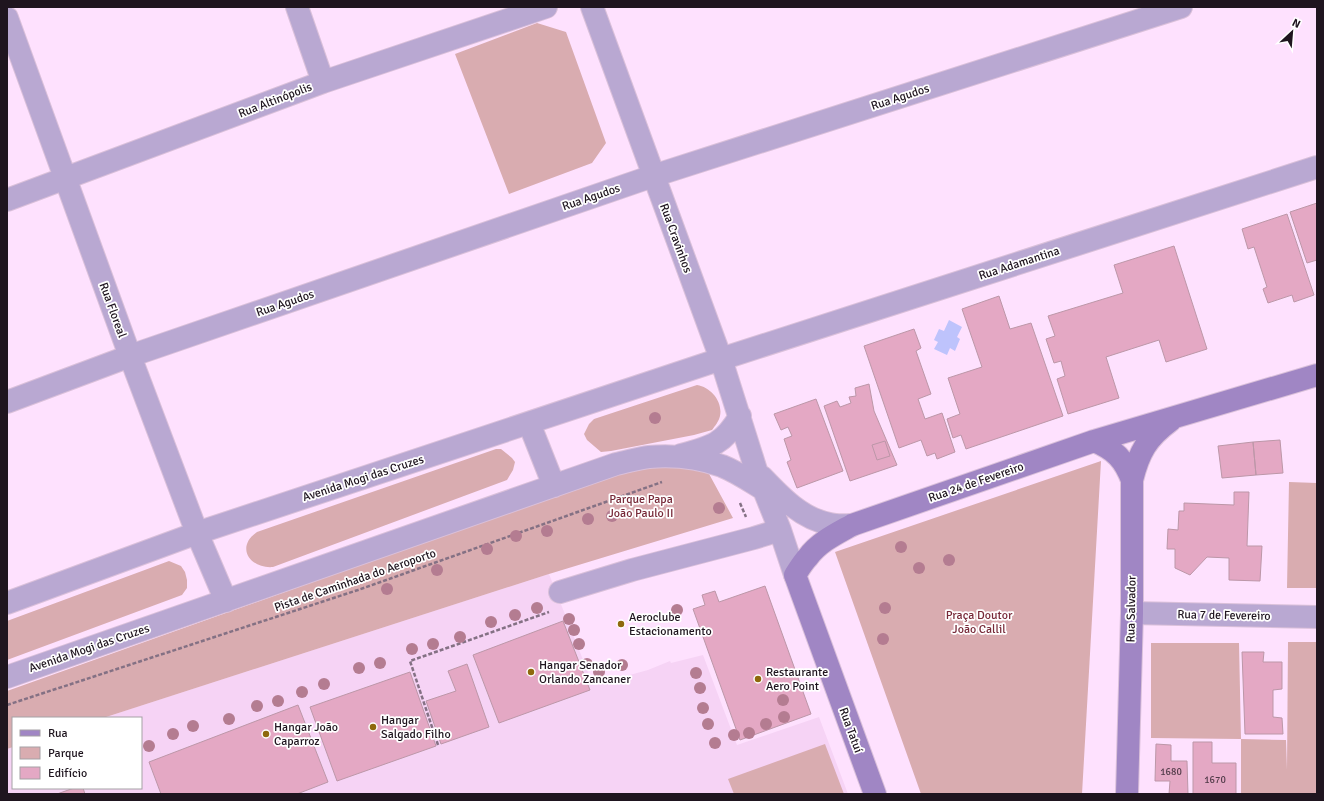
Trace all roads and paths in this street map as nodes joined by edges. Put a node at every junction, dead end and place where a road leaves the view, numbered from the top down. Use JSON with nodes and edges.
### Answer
{"nodes":[{"id":1,"x":297,"y":7,"type":"edge"},
{"id":2,"x":546,"y":7,"type":"edge"},
{"id":3,"x":592,"y":7,"type":"edge"},
{"id":4,"x":1181,"y":7,"type":"edge"},
{"id":5,"x":7,"y":18,"type":"edge"},
{"id":6,"x":323,"y":82,"type":"junction"},
{"id":7,"x":1317,"y":167,"type":"edge"},
{"id":8,"x":653,"y":176,"type":"junction"},
{"id":9,"x":66,"y":178,"type":"junction"},
{"id":10,"x":7,"y":200,"type":"edge"},
{"id":11,"x":130,"y":356,"type":"junction"},
{"id":12,"x":721,"y":359,"type":"junction"},
{"id":13,"x":1317,"y":375,"type":"edge"},
{"id":14,"x":7,"y":402,"type":"edge"},
{"id":15,"x":740,"y":416,"type":"junction"},
{"id":16,"x":1174,"y":418,"type":"junction"},
{"id":17,"x":529,"y":423,"type":"junction"},
{"id":18,"x":1094,"y":441,"type":"junction"},
{"id":19,"x":672,"y":457,"type":"junction"},
{"id":20,"x":760,"y":480,"type":"junction"},
{"id":21,"x":1132,"y":480,"type":"junction"},
{"id":22,"x":664,"y":481,"type":"dead end"},
{"id":23,"x":554,"y":486,"type":"junction"},
{"id":24,"x":852,"y":525,"type":"junction"},
{"id":25,"x":780,"y":530,"type":"junction"},
{"id":26,"x":197,"y":534,"type":"junction"},
{"id":27,"x":795,"y":575,"type":"junction"},
{"id":28,"x":226,"y":600,"type":"junction"},
{"id":29,"x":557,"y":601,"type":"joint"},
{"id":30,"x":7,"y":603,"type":"edge"},
{"id":31,"x":1132,"y":613,"type":"junction"},
{"id":32,"x":1317,"y":617,"type":"edge"},
{"id":33,"x":7,"y":677,"type":"edge"},
{"id":34,"x":7,"y":705,"type":"edge"},
{"id":35,"x":438,"y":745,"type":"dead end"},
{"id":36,"x":875,"y":794,"type":"edge"},
{"id":37,"x":1128,"y":794,"type":"edge"}],
"edges":[{"from":1,"to":6,"type":"street"},
{"from":2,"to":6,"type":"street","name":"Rua Altinópolis"},
{"from":3,"to":8,"type":"street","name":"Rua Cravinhos"},
{"from":4,"to":8,"type":"street","name":"Rua Agudos"},
{"from":5,"to":9,"type":"street","name":"Rua Floreal"},
{"from":6,"to":9,"type":"street","name":"Rua Altinópolis"},
{"from":7,"to":12,"type":"street","name":"Rua Adamantina"},
{"from":8,"to":11,"type":"street","name":"Rua Agudos"},
{"from":8,"to":12,"type":"street","name":"Rua Cravinhos"},
{"from":9,"to":10,"type":"street","name":"Rua Altinópolis"},
{"from":9,"to":11,"type":"street","name":"Rua Floreal"},
{"from":11,"to":14,"type":"street","name":"Rua Agudos"},
{"from":11,"to":26,"type":"street","name":"Rua Floreal"},
{"from":12,"to":15,"type":"street","name":"Rua Cravinhos"},
{"from":12,"to":17,"type":"street","name":"Avenida Mogi das Cruzes"},
{"from":13,"to":16,"type":"main road","name":"Rua 24 de Fevereiro"},
{"from":15,"to":19,"type":"street","name":"Avenida Mogi das Cruzes"},
{"from":15,"to":20,"type":"street","name":"Rua Cravinhos"},
{"from":16,"to":18,"type":"main road","name":"Rua 24 de Fevereiro"},
{"from":16,"to":21,"type":"main road","name":"Rua 24 de Fevereiro"},
{"from":17,"to":23,"type":"street"},
{"from":17,"to":26,"type":"street","name":"Avenida Mogi das Cruzes"},
{"from":18,"to":21,"type":"main road","name":"Rua Salvador"},
{"from":18,"to":24,"type":"main road","name":"Rua 24 de Fevereiro"},
{"from":19,"to":20,"type":"street","name":"Avenida Mogi das Cruzes"},
{"from":19,"to":23,"type":"street","name":"Avenida Mogi das Cruzes"},
{"from":20,"to":24,"type":"street","name":"Rua Cravinhos"},
{"from":20,"to":25,"type":"street","name":"Rua Cravinhos"},
{"from":21,"to":31,"type":"main road","name":"Rua Salvador"},
{"from":22,"to":34,"type":"path","name":"Pista de Caminhada do Aeroporto"},
{"from":23,"to":28,"type":"street","name":"Avenida Mogi das Cruzes"},
{"from":24,"to":27,"type":"main road","name":"Rua 24 de Fevereiro"},
{"from":25,"to":27,"type":"street","name":"Rua Cravinhos"},
{"from":25,"to":29,"type":"street"},
{"from":26,"to":28,"type":"street","name":"Rua Floreal"},
{"from":26,"to":30,"type":"street","name":"Avenida Mogi das Cruzes"},
{"from":27,"to":36,"type":"main road","name":"Rua Tatuí"},
{"from":28,"to":33,"type":"street","name":"Avenida Mogi das Cruzes"},
{"from":29,"to":35,"type":"path"},
{"from":31,"to":32,"type":"street","name":"Rua 7 de Fevereiro"},
{"from":31,"to":37,"type":"main road","name":"Rua Salvador"}]}
